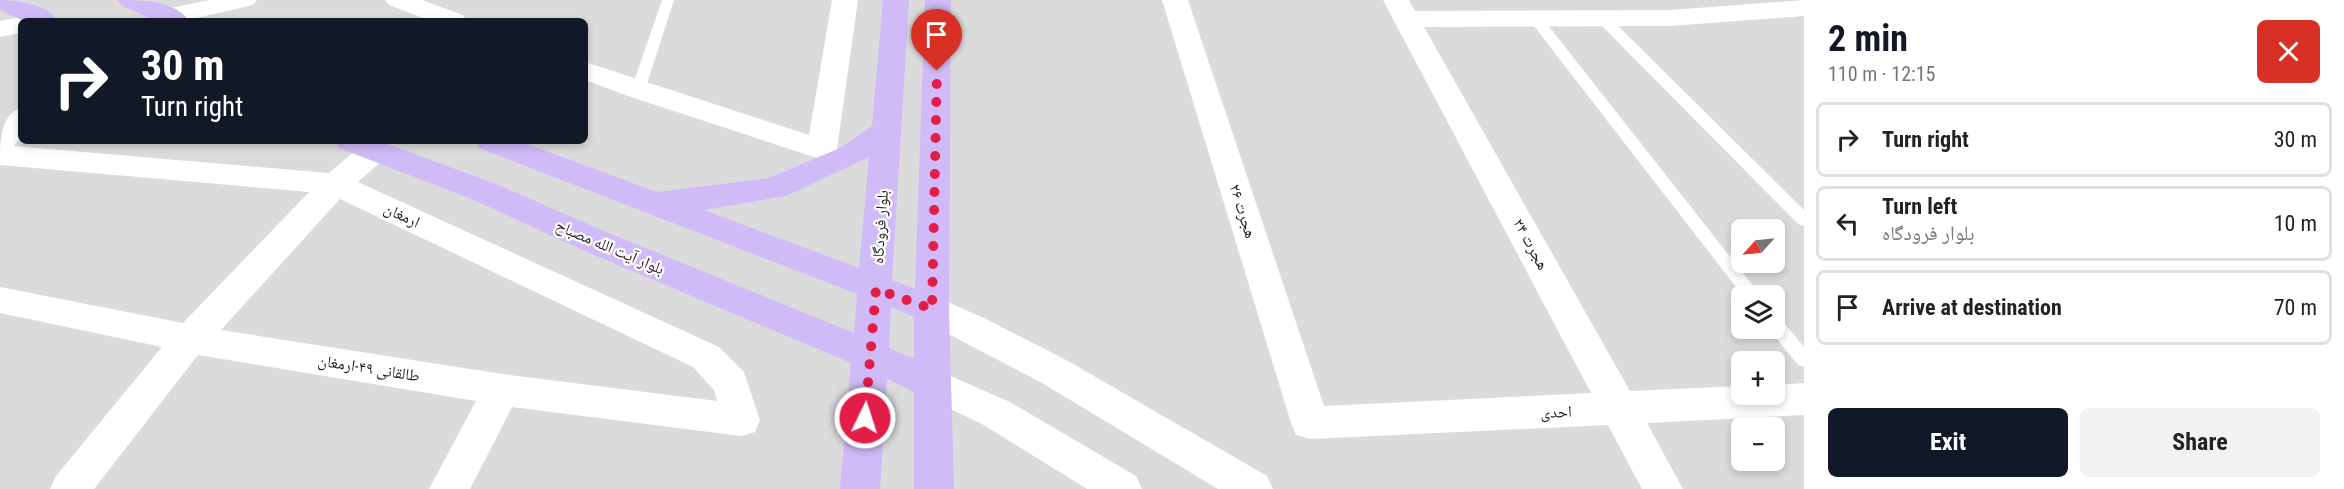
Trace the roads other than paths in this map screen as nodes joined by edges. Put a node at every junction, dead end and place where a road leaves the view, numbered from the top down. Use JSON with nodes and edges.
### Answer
{"nodes":[{"id":1,"x":0,"y":0,"type":"edge"},
{"id":2,"x":130,"y":0,"type":"edge"},
{"id":3,"x":244,"y":0,"type":"edge"},
{"id":4,"x":398,"y":0,"type":"edge"},
{"id":5,"x":668,"y":0,"type":"edge"},
{"id":6,"x":845,"y":0,"type":"edge"},
{"id":7,"x":896,"y":0,"type":"edge"},
{"id":8,"x":938,"y":0,"type":"edge"},
{"id":9,"x":1175,"y":0,"type":"edge"},
{"id":10,"x":1804,"y":8,"type":"edge"},
{"id":11,"x":1402,"y":9,"type":"edge"},
{"id":12,"x":1664,"y":9,"type":"edge"},
{"id":13,"x":39,"y":18,"type":"edge"},
{"id":14,"x":169,"y":18,"type":"edge"},
{"id":15,"x":175,"y":18,"type":"edge"},
{"id":16,"x":446,"y":18,"type":"edge"},
{"id":17,"x":1535,"y":18,"type":"junction"},
{"id":18,"x":1602,"y":18,"type":"junction"},
{"id":19,"x":18,"y":26,"type":"edge"},
{"id":20,"x":0,"y":29,"type":"edge"},
{"id":21,"x":588,"y":71,"type":"edge"},
{"id":22,"x":638,"y":90,"type":"junction"},
{"id":23,"x":18,"y":121,"type":"edge"},
{"id":24,"x":887,"y":130,"type":"junction"},
{"id":25,"x":0,"y":143,"type":"edge"},
{"id":26,"x":498,"y":144,"type":"edge"},
{"id":27,"x":362,"y":146,"type":"edge"},
{"id":28,"x":0,"y":155,"type":"edge"},
{"id":29,"x":336,"y":184,"type":"junction"},
{"id":30,"x":652,"y":203,"type":"junction"},
{"id":31,"x":1804,"y":220,"type":"edge"},
{"id":32,"x":1744,"y":285,"type":"edge"},
{"id":33,"x":876,"y":289,"type":"junction"},
{"id":34,"x":0,"y":300,"type":"edge"},
{"id":35,"x":932,"y":309,"type":"junction"},
{"id":36,"x":1785,"y":337,"type":"edge"},
{"id":37,"x":190,"y":339,"type":"junction"},
{"id":38,"x":869,"y":355,"type":"junction"},
{"id":39,"x":1804,"y":360,"type":"edge"},
{"id":40,"x":934,"y":384,"type":"junction"},
{"id":41,"x":502,"y":390,"type":"junction"},
{"id":42,"x":1803,"y":399,"type":"edge"},
{"id":43,"x":1621,"y":409,"type":"junction"},
{"id":44,"x":741,"y":420,"type":"joint"},
{"id":45,"x":1310,"y":423,"type":"joint"},
{"id":46,"x":70,"y":489,"type":"edge"},
{"id":47,"x":449,"y":489,"type":"edge"},
{"id":48,"x":860,"y":489,"type":"edge"},
{"id":49,"x":934,"y":489,"type":"edge"},
{"id":50,"x":1122,"y":489,"type":"edge"},
{"id":51,"x":1253,"y":489,"type":"edge"},
{"id":52,"x":1663,"y":489,"type":"edge"}],
"edges":[{"from":1,"to":13,"type":"main road"},
{"from":2,"to":14,"type":"main road"},
{"from":3,"to":15,"type":"street"},
{"from":4,"to":16,"type":"street"},
{"from":5,"to":22,"type":"lane"},
{"from":6,"to":22,"type":"street"},
{"from":7,"to":24,"type":"main road","name":"بلوار فرودگاه"},
{"from":8,"to":35,"type":"main road"},
{"from":9,"to":45,"type":"street","name":"هجرت ۲۶"},
{"from":10,"to":12,"type":"street"},
{"from":11,"to":17,"type":"street"},
{"from":11,"to":43,"type":"street","name":"هجرت ۲۴"},
{"from":12,"to":18,"type":"street"},
{"from":17,"to":18,"type":"street"},
{"from":17,"to":32,"type":"lane"},
{"from":18,"to":31,"type":"lane"},
{"from":19,"to":20,"type":"street"},
{"from":21,"to":22,"type":"street"},
{"from":23,"to":25,"type":"street"},
{"from":24,"to":30,"type":"main road"},
{"from":24,"to":33,"type":"main road","name":"بلوار فرودگاه"},
{"from":26,"to":30,"type":"main road"},
{"from":27,"to":29,"type":"street"},
{"from":27,"to":38,"type":"main road","name":"بلوار آیت الله مصباح"},
{"from":28,"to":29,"type":"street","name":"ارمغان"},
{"from":29,"to":37,"type":"street"},
{"from":29,"to":44,"type":"street","name":"ارمغان"},
{"from":30,"to":33,"type":"main road"},
{"from":33,"to":35,"type":"main road"},
{"from":33,"to":38,"type":"main road","name":"بلوار فرودگاه"},
{"from":34,"to":37,"type":"street","name":"طالقانی ۴۹-ارمغان"},
{"from":35,"to":40,"type":"main road"},
{"from":35,"to":51,"type":"street"},
{"from":36,"to":39,"type":"lane"},
{"from":37,"to":41,"type":"street","name":"طالقانی ۴۹-ارمغان"},
{"from":37,"to":46,"type":"street"},
{"from":38,"to":40,"type":"main road","name":"بلوار آیت الله مصباح"},
{"from":38,"to":48,"type":"main road","name":"بلوار فرودگاه"},
{"from":40,"to":49,"type":"main road"},
{"from":40,"to":50,"type":"street"},
{"from":41,"to":44,"type":"street","name":"طالقانی ۴۹-ارمغان"},
{"from":41,"to":47,"type":"street"},
{"from":42,"to":43,"type":"street","name":"احدی"},
{"from":43,"to":45,"type":"street","name":"احدی"},
{"from":43,"to":52,"type":"street","name":"هجرت ۲۴"}]}
